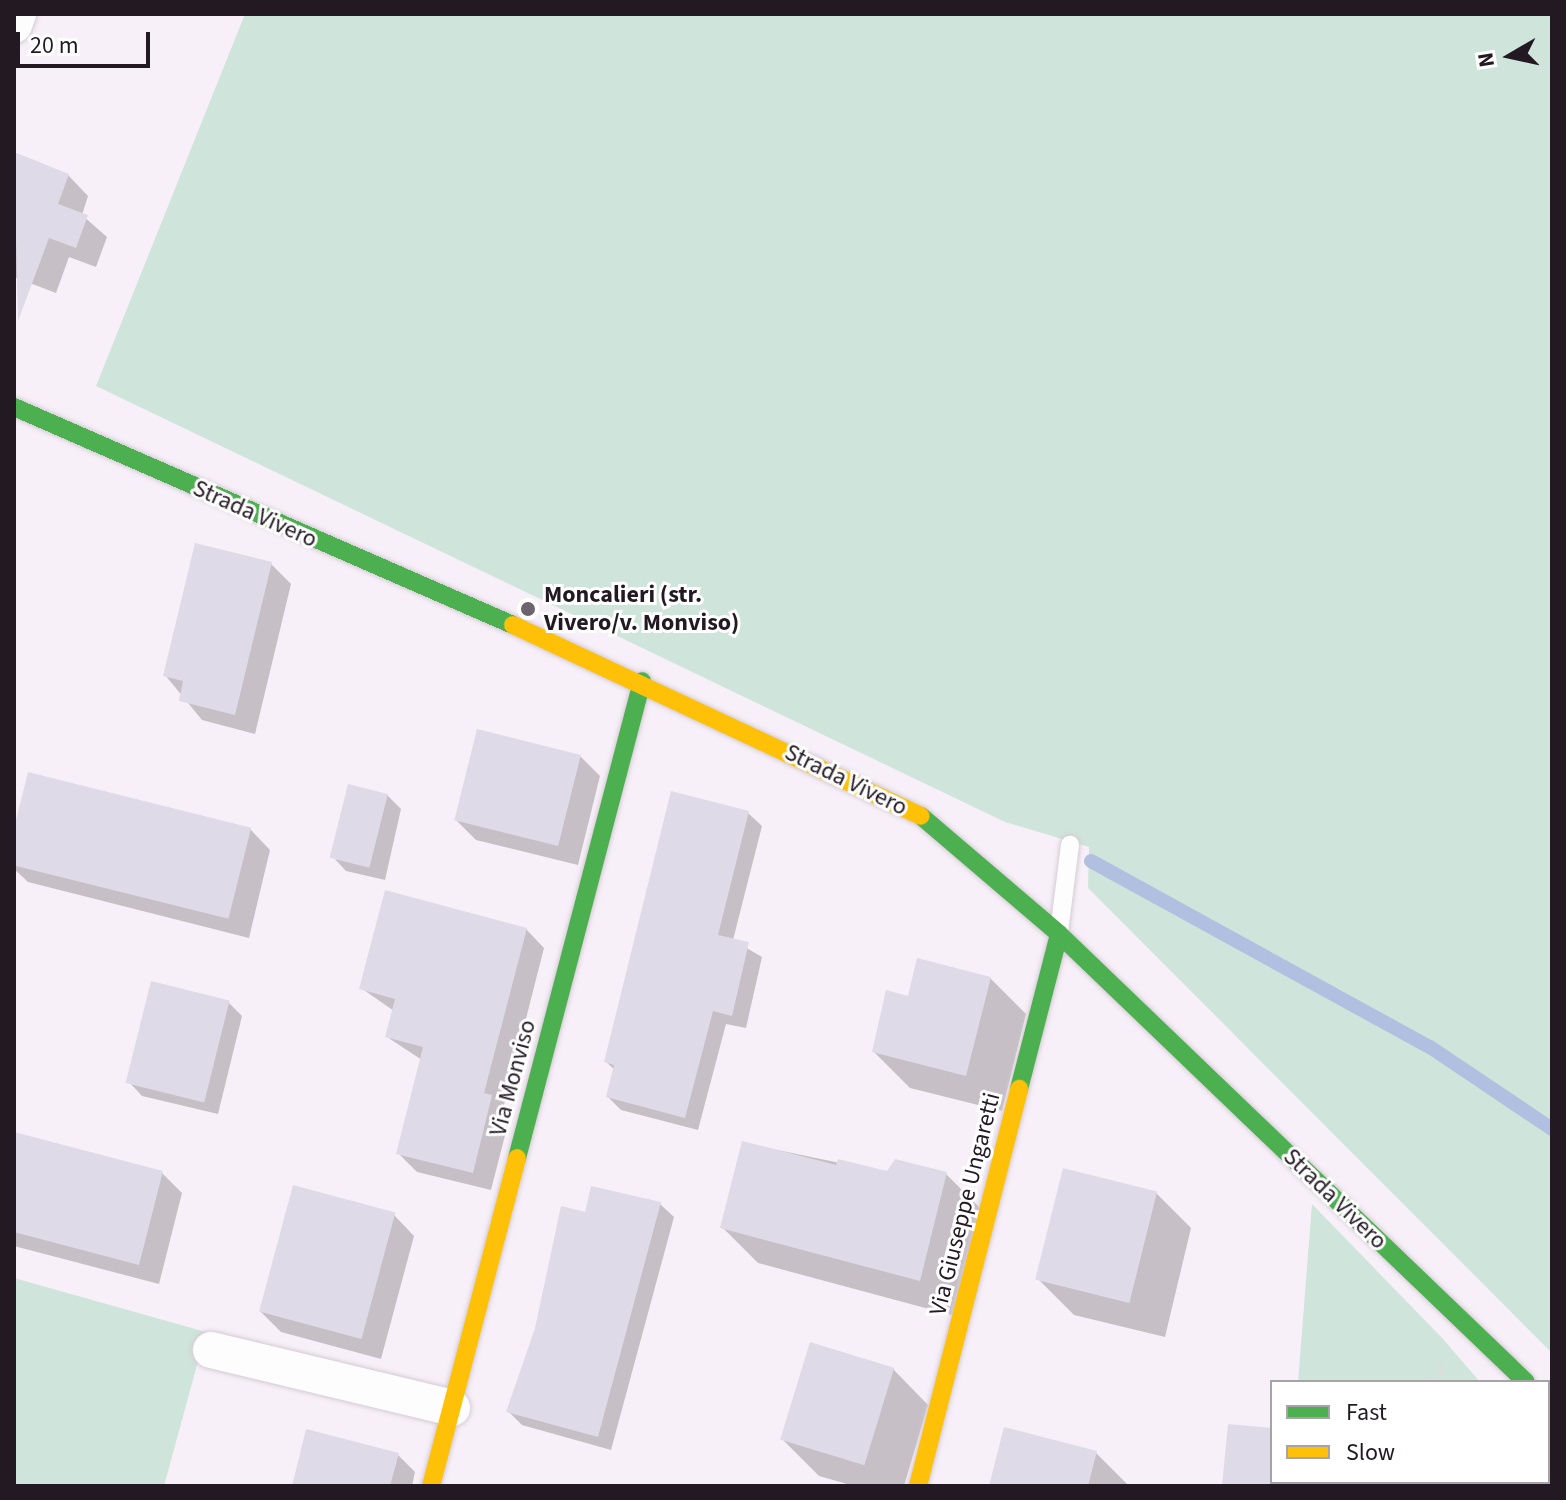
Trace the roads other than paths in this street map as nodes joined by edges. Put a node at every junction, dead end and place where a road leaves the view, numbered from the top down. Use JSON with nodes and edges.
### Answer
{"nodes":[{"id":1,"x":18,"y":14,"type":"edge"},
{"id":2,"x":14,"y":25,"type":"edge"},
{"id":3,"x":14,"y":407,"type":"edge"},
{"id":4,"x":642,"y":681,"type":"junction"},
{"id":5,"x":1070,"y":845,"type":"dead end"},
{"id":6,"x":1059,"y":934,"type":"junction"},
{"id":7,"x":211,"y":1350,"type":"dead end"},
{"id":8,"x":1524,"y":1380,"type":"edge"},
{"id":9,"x":452,"y":1408,"type":"junction"},
{"id":10,"x":431,"y":1486,"type":"edge"},
{"id":11,"x":918,"y":1486,"type":"edge"}],
"edges":[{"from":1,"to":2,"type":"street"},
{"from":3,"to":4,"type":"street","name":"Strada Vivero"},
{"from":4,"to":6,"type":"street","name":"Strada Vivero"},
{"from":4,"to":9,"type":"street","name":"Via Monviso"},
{"from":5,"to":6,"type":"lane"},
{"from":6,"to":8,"type":"street","name":"Strada Vivero"},
{"from":6,"to":11,"type":"street","name":"Via Giuseppe Ungaretti"},
{"from":7,"to":9,"type":"street"},
{"from":9,"to":10,"type":"street","name":"Via Monviso"}]}
